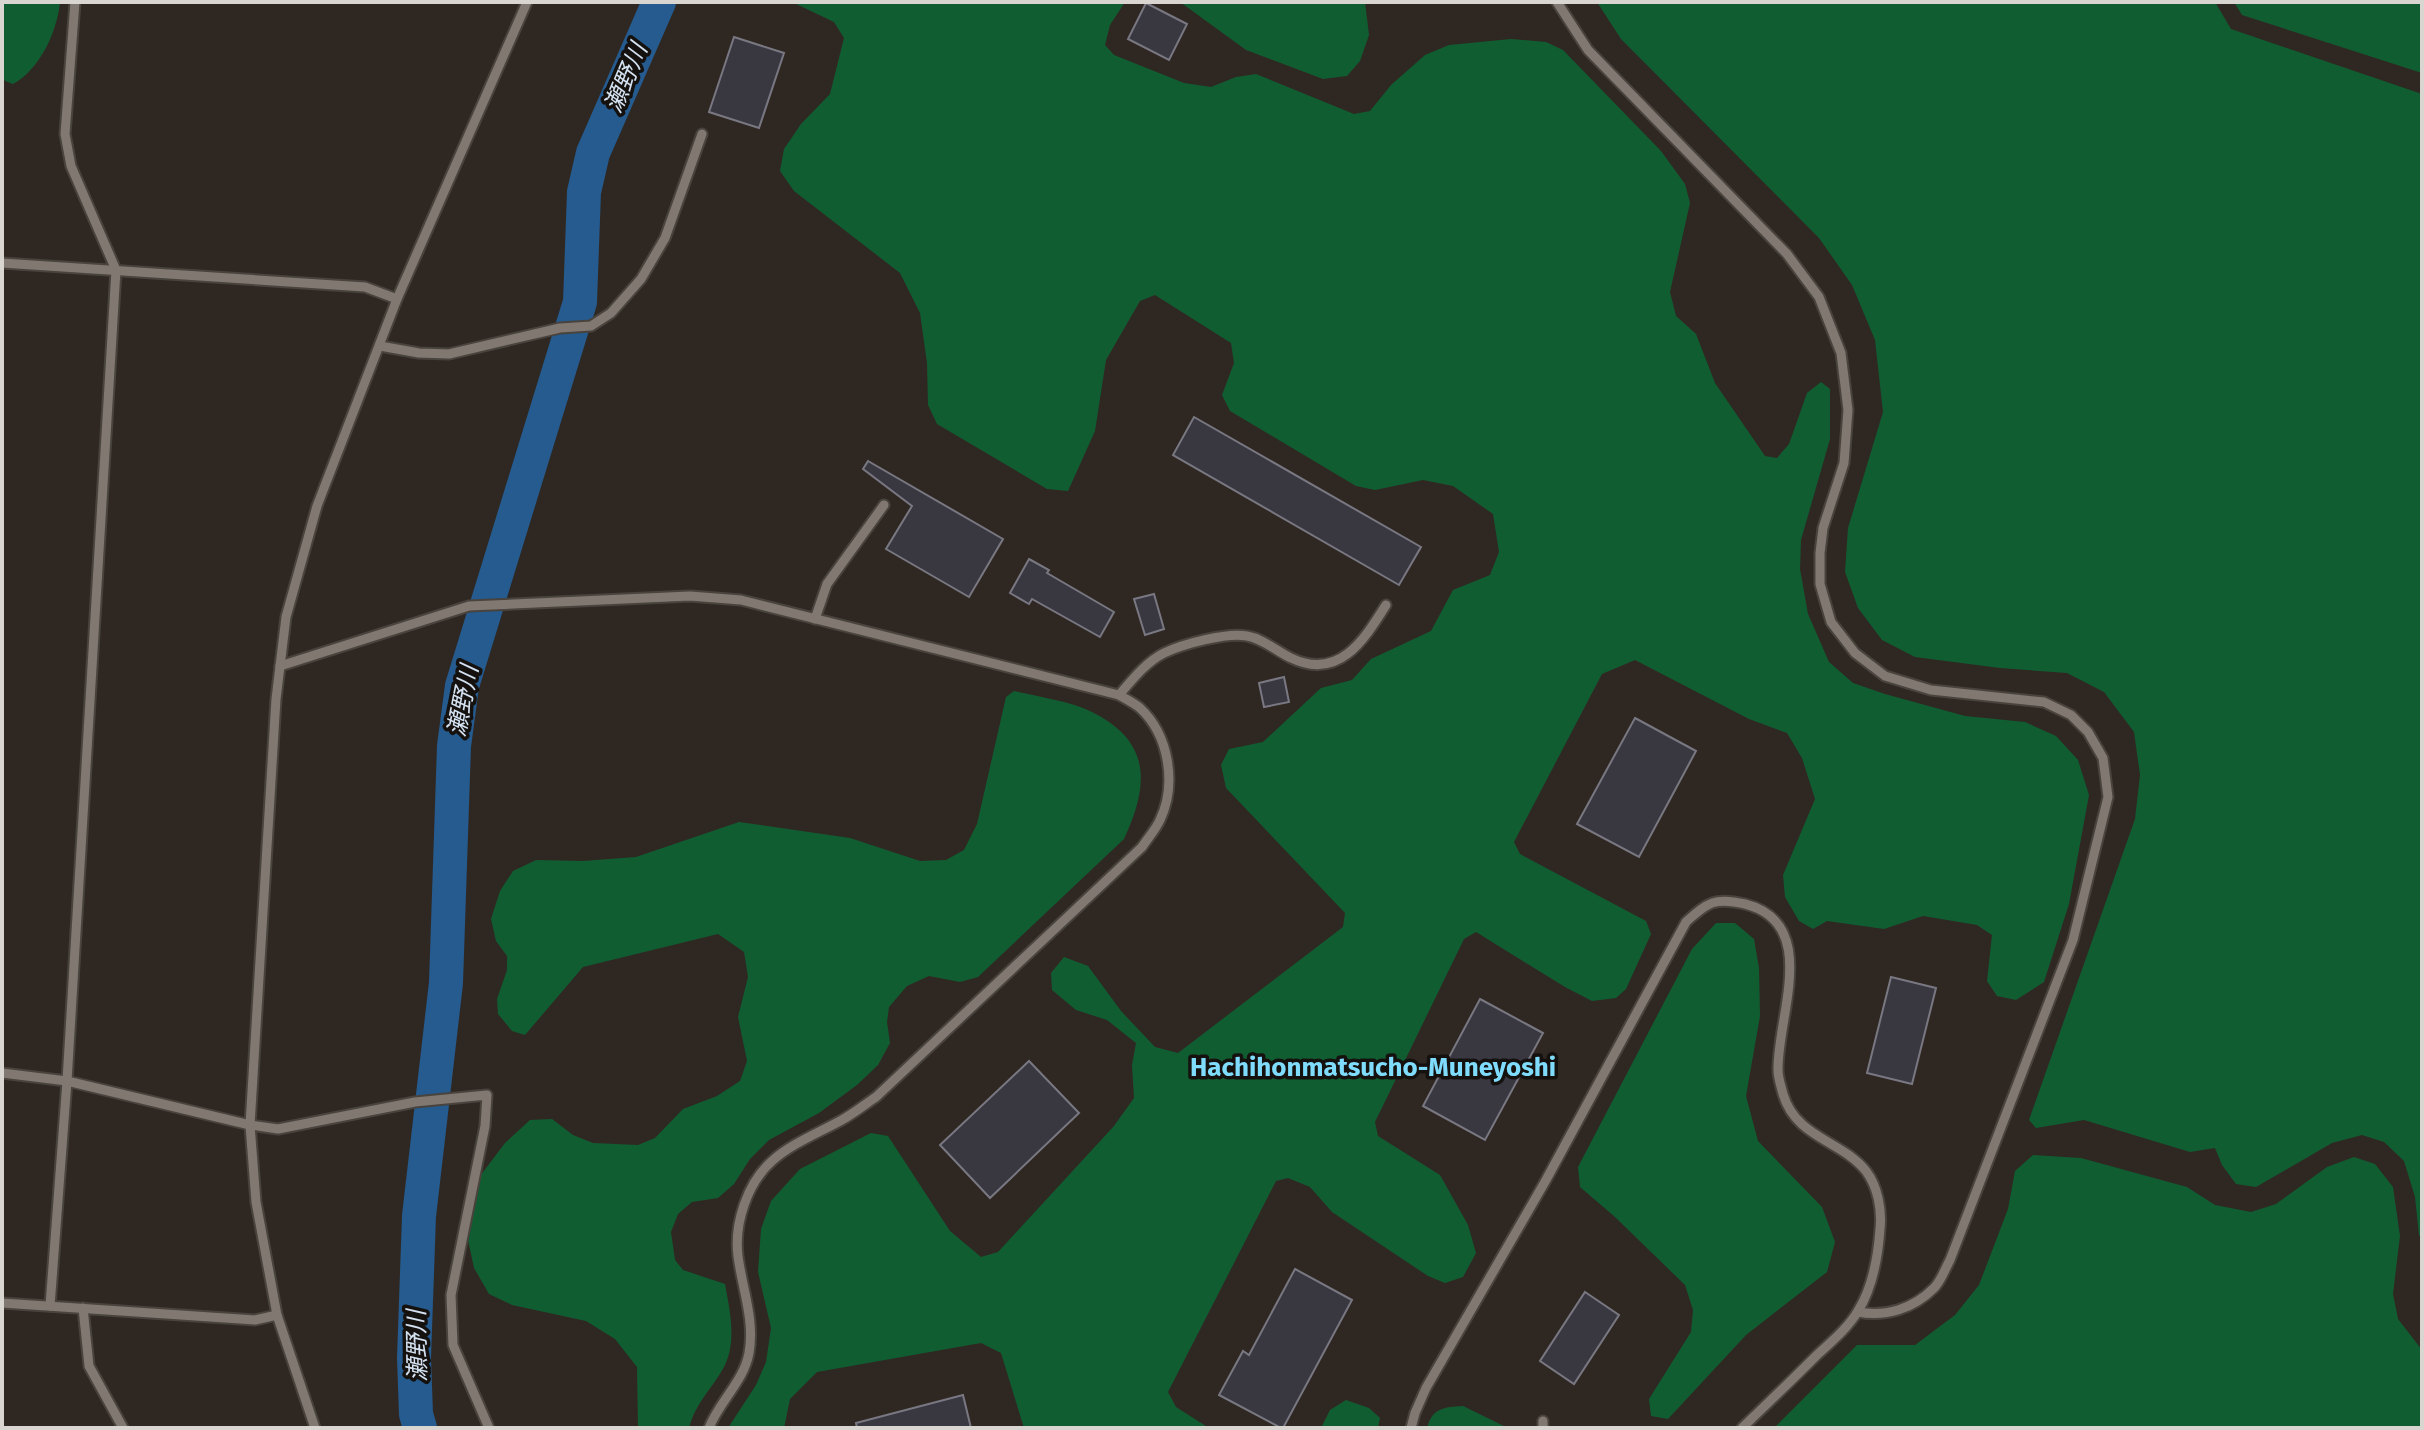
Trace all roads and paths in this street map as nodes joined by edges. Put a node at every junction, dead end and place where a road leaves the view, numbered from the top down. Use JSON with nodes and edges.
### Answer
{"nodes":[{"id":1,"x":75,"y":2,"type":"edge"},
{"id":2,"x":527,"y":2,"type":"edge"},
{"id":3,"x":1557,"y":2,"type":"edge"},
{"id":4,"x":702,"y":134,"type":"dead end"},
{"id":5,"x":2,"y":263,"type":"edge"},
{"id":6,"x":116,"y":270,"type":"junction"},
{"id":7,"x":397,"y":299,"type":"junction"},
{"id":8,"x":380,"y":346,"type":"junction"},
{"id":9,"x":884,"y":505,"type":"dead end"},
{"id":10,"x":1386,"y":605,"type":"dead end"},
{"id":11,"x":815,"y":619,"type":"junction"},
{"id":12,"x":280,"y":666,"type":"junction"},
{"id":13,"x":1119,"y":695,"type":"junction"},
{"id":14,"x":2,"y":1073,"type":"edge"},
{"id":15,"x":67,"y":1081,"type":"junction"},
{"id":16,"x":250,"y":1125,"type":"junction"},
{"id":17,"x":2,"y":1303,"type":"edge"},
{"id":18,"x":50,"y":1306,"type":"junction"},
{"id":19,"x":83,"y":1308,"type":"junction"},
{"id":20,"x":1858,"y":1312,"type":"junction"},
{"id":21,"x":277,"y":1315,"type":"junction"},
{"id":22,"x":123,"y":1428,"type":"edge"},
{"id":23,"x":315,"y":1428,"type":"edge"},
{"id":24,"x":489,"y":1428,"type":"edge"},
{"id":25,"x":709,"y":1428,"type":"edge"},
{"id":26,"x":1411,"y":1428,"type":"edge"},
{"id":27,"x":1742,"y":1428,"type":"edge"}],
"edges":[{"from":1,"to":6,"type":"lane"},
{"from":2,"to":7,"type":"lane"},
{"from":3,"to":20,"type":"lane"},
{"from":4,"to":8,"type":"lane"},
{"from":5,"to":6,"type":"lane"},
{"from":6,"to":7,"type":"lane"},
{"from":6,"to":15,"type":"lane"},
{"from":7,"to":8,"type":"lane"},
{"from":8,"to":12,"type":"lane"},
{"from":9,"to":11,"type":"lane"},
{"from":10,"to":13,"type":"lane"},
{"from":11,"to":12,"type":"lane"},
{"from":11,"to":13,"type":"lane"},
{"from":12,"to":16,"type":"lane"},
{"from":13,"to":25,"type":"lane"},
{"from":14,"to":15,"type":"lane"},
{"from":15,"to":16,"type":"lane"},
{"from":15,"to":18,"type":"lane"},
{"from":16,"to":21,"type":"lane"},
{"from":16,"to":24,"type":"lane"},
{"from":17,"to":18,"type":"lane"},
{"from":18,"to":19,"type":"lane"},
{"from":19,"to":21,"type":"lane"},
{"from":19,"to":22,"type":"lane"},
{"from":20,"to":26,"type":"lane"},
{"from":20,"to":27,"type":"lane"},
{"from":21,"to":23,"type":"lane"}]}
